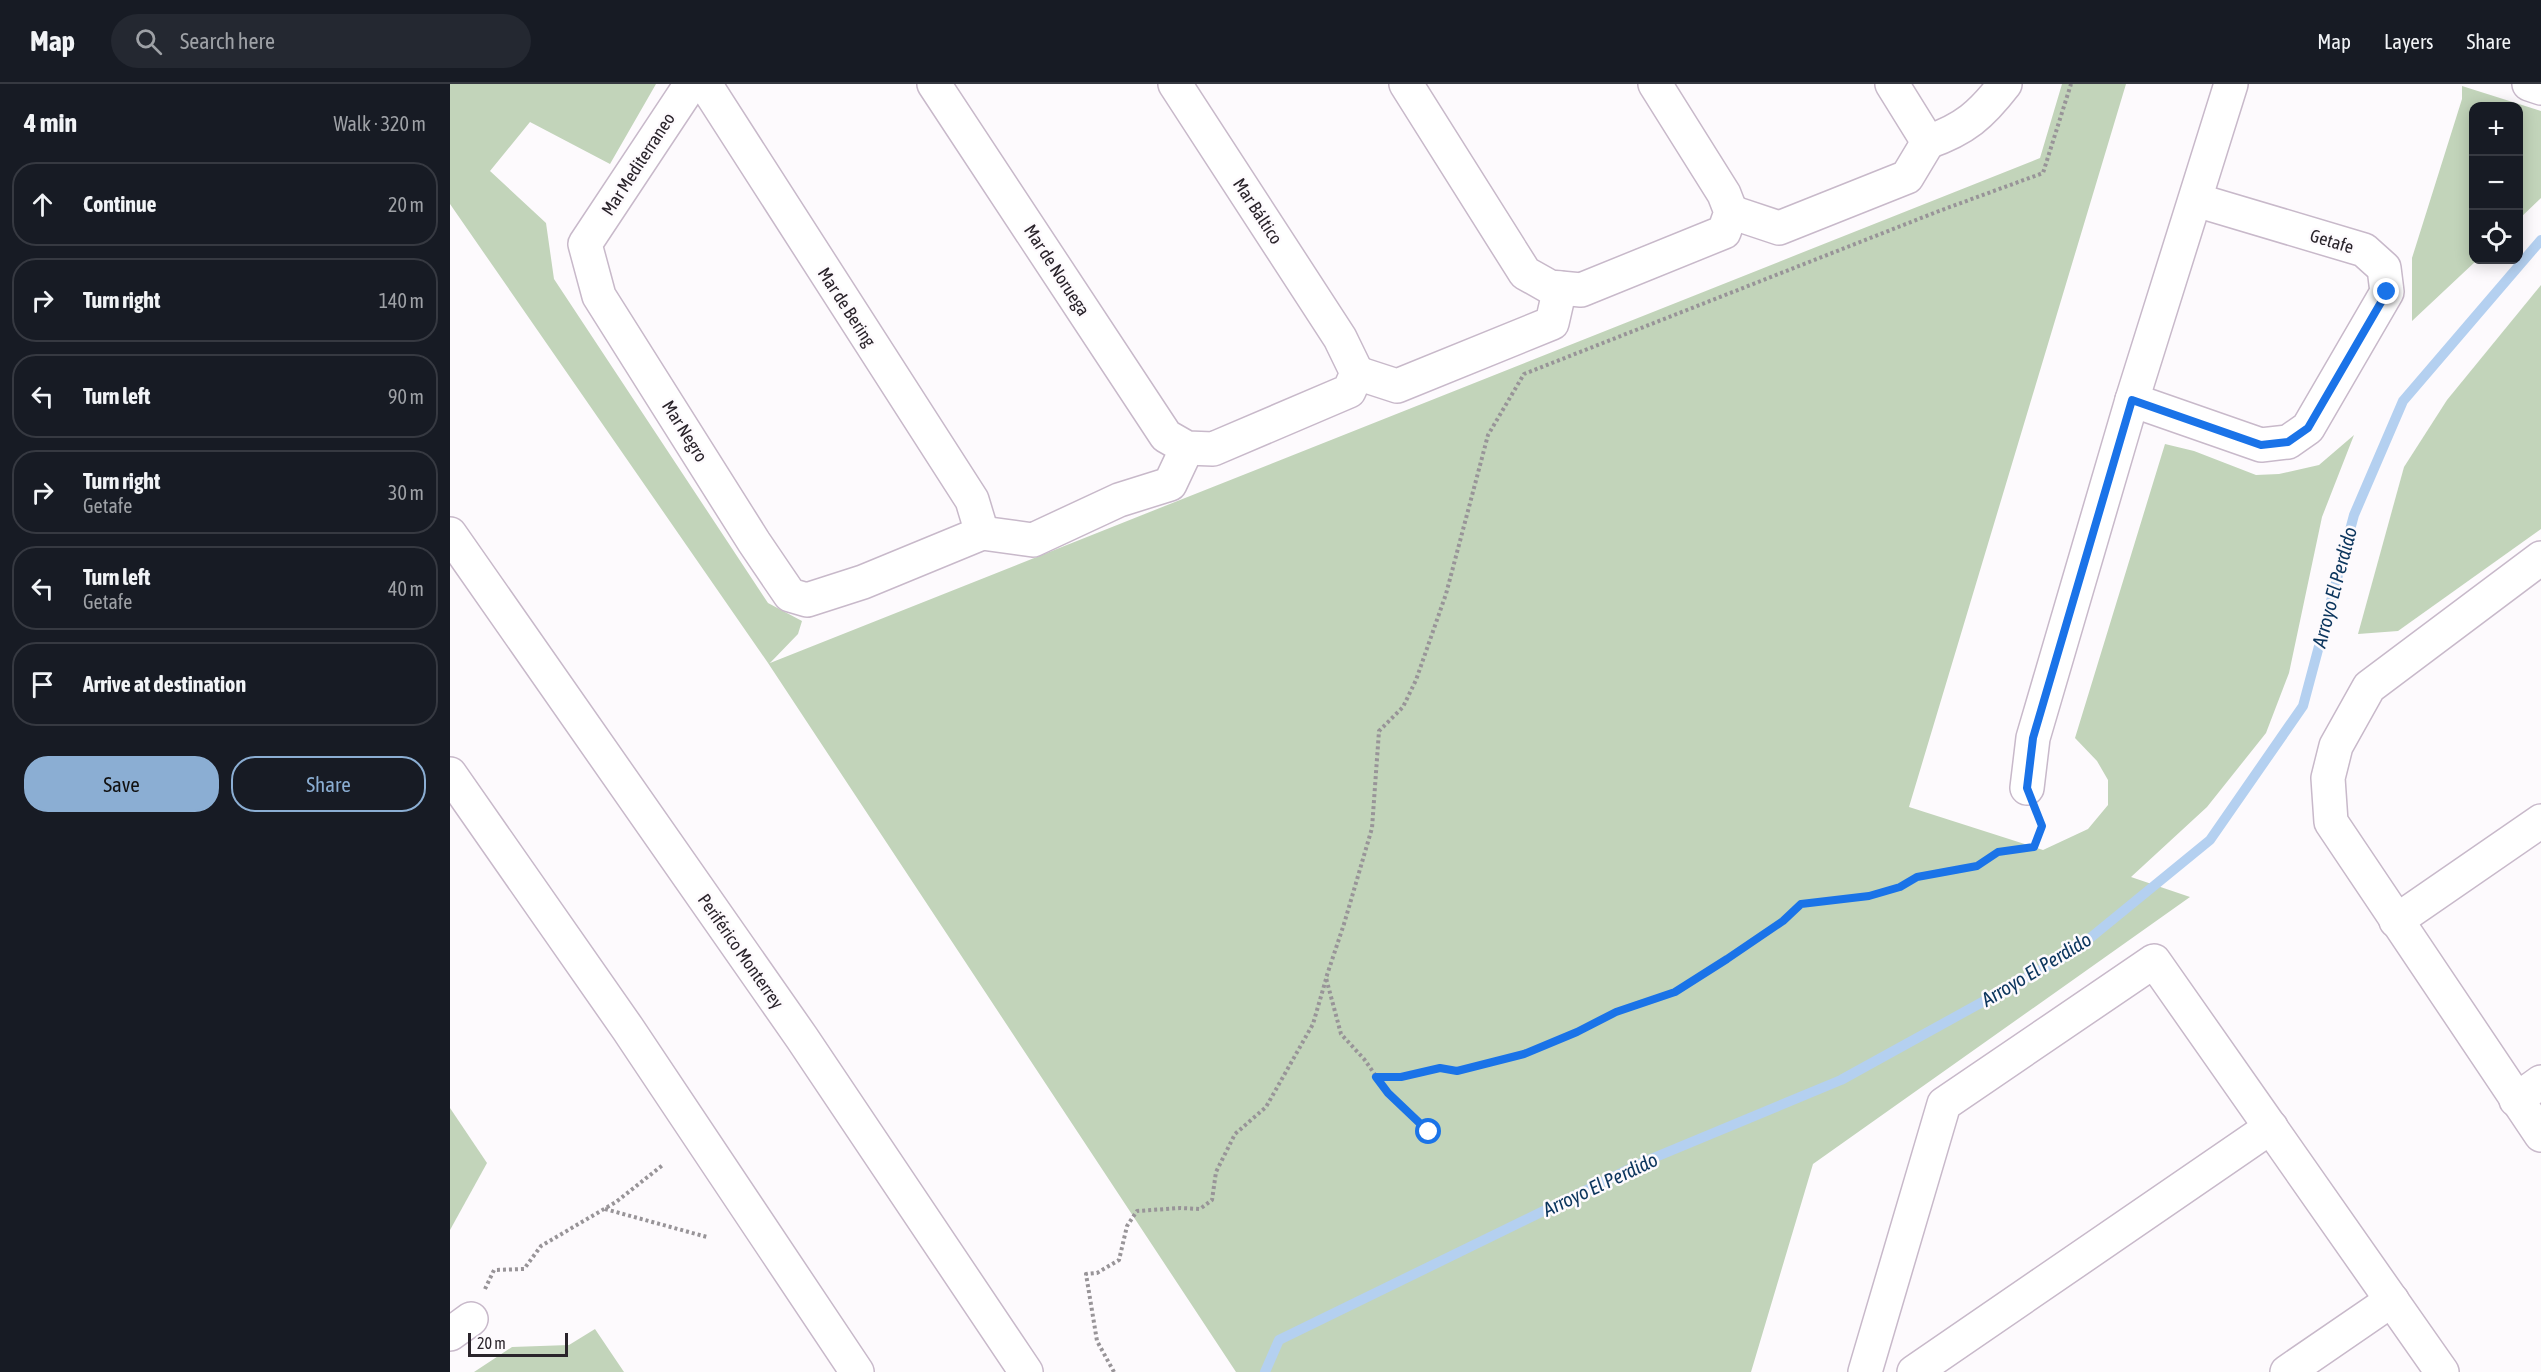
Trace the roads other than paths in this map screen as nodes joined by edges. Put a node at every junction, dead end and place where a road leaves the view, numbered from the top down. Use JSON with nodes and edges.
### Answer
{"nodes":[{"id":1,"x":691,"y":84,"type":"edge"},
{"id":2,"x":705,"y":84,"type":"edge"},
{"id":3,"x":934,"y":84,"type":"edge"},
{"id":4,"x":1175,"y":84,"type":"edge"},
{"id":5,"x":1406,"y":84,"type":"edge"},
{"id":6,"x":1655,"y":84,"type":"edge"},
{"id":7,"x":1892,"y":84,"type":"edge"},
{"id":8,"x":2004,"y":84,"type":"edge"},
{"id":9,"x":2232,"y":84,"type":"edge"},
{"id":10,"x":2529,"y":84,"type":"edge"},
{"id":11,"x":2541,"y":88,"type":"edge"},
{"id":12,"x":1928,"y":142,"type":"junction"},
{"id":13,"x":2196,"y":200,"type":"junction"},
{"id":14,"x":1731,"y":212,"type":"junction"},
{"id":15,"x":585,"y":244,"type":"joint"},
{"id":16,"x":1560,"y":288,"type":"junction"},
{"id":17,"x":1357,"y":373,"type":"junction"},
{"id":18,"x":2132,"y":400,"type":"junction"},
{"id":19,"x":1187,"y":448,"type":"junction"},
{"id":20,"x":982,"y":533,"type":"junction"},
{"id":21,"x":450,"y":534,"type":"edge"},
{"id":22,"x":2541,"y":558,"type":"edge"},
{"id":23,"x":450,"y":774,"type":"edge"},
{"id":24,"x":2027,"y":788,"type":"road end"},
{"id":25,"x":2541,"y":821,"type":"edge"},
{"id":26,"x":2396,"y":921,"type":"junction"},
{"id":27,"x":2528,"y":1091,"type":"edge"},
{"id":28,"x":2271,"y":1127,"type":"junction"},
{"id":29,"x":2541,"y":1135,"type":"edge"},
{"id":30,"x":2392,"y":1300,"type":"junction"},
{"id":31,"x":857,"y":1372,"type":"edge"},
{"id":32,"x":1026,"y":1372,"type":"edge"},
{"id":33,"x":1865,"y":1372,"type":"edge"},
{"id":34,"x":1914,"y":1372,"type":"edge"},
{"id":35,"x":2287,"y":1372,"type":"edge"},
{"id":36,"x":2442,"y":1372,"type":"edge"}],
"edges":[{"from":1,"to":15,"type":"main road","name":"Mar Mediterraneo"},
{"from":2,"to":20,"type":"main road","name":"Mar de Bering"},
{"from":3,"to":19,"type":"main road","name":"Mar de Noruega"},
{"from":4,"to":17,"type":"main road","name":"Mar Báltico"},
{"from":5,"to":16,"type":"main road"},
{"from":6,"to":14,"type":"main road"},
{"from":7,"to":12,"type":"main road"},
{"from":8,"to":12,"type":"main road"},
{"from":9,"to":13,"type":"main road"},
{"from":10,"to":11,"type":"main road"},
{"from":12,"to":14,"type":"main road"},
{"from":13,"to":18,"type":"main road"},
{"from":13,"to":18,"type":"main road","name":"Getafe"},
{"from":14,"to":16,"type":"main road"},
{"from":15,"to":20,"type":"main road","name":"Mar Negro"},
{"from":16,"to":17,"type":"main road"},
{"from":17,"to":19,"type":"main road"},
{"from":18,"to":24,"type":"main road"},
{"from":19,"to":20,"type":"main road"},
{"from":21,"to":32,"type":"main road","name":"Periférico Monterrey"},
{"from":22,"to":26,"type":"main road"},
{"from":23,"to":31,"type":"main road"},
{"from":25,"to":26,"type":"main road"},
{"from":26,"to":27,"type":"main road"},
{"from":27,"to":29,"type":"main road"},
{"from":28,"to":30,"type":"main road"},
{"from":28,"to":33,"type":"main road"},
{"from":28,"to":34,"type":"main road"},
{"from":30,"to":35,"type":"main road"},
{"from":30,"to":36,"type":"main road"}]}
